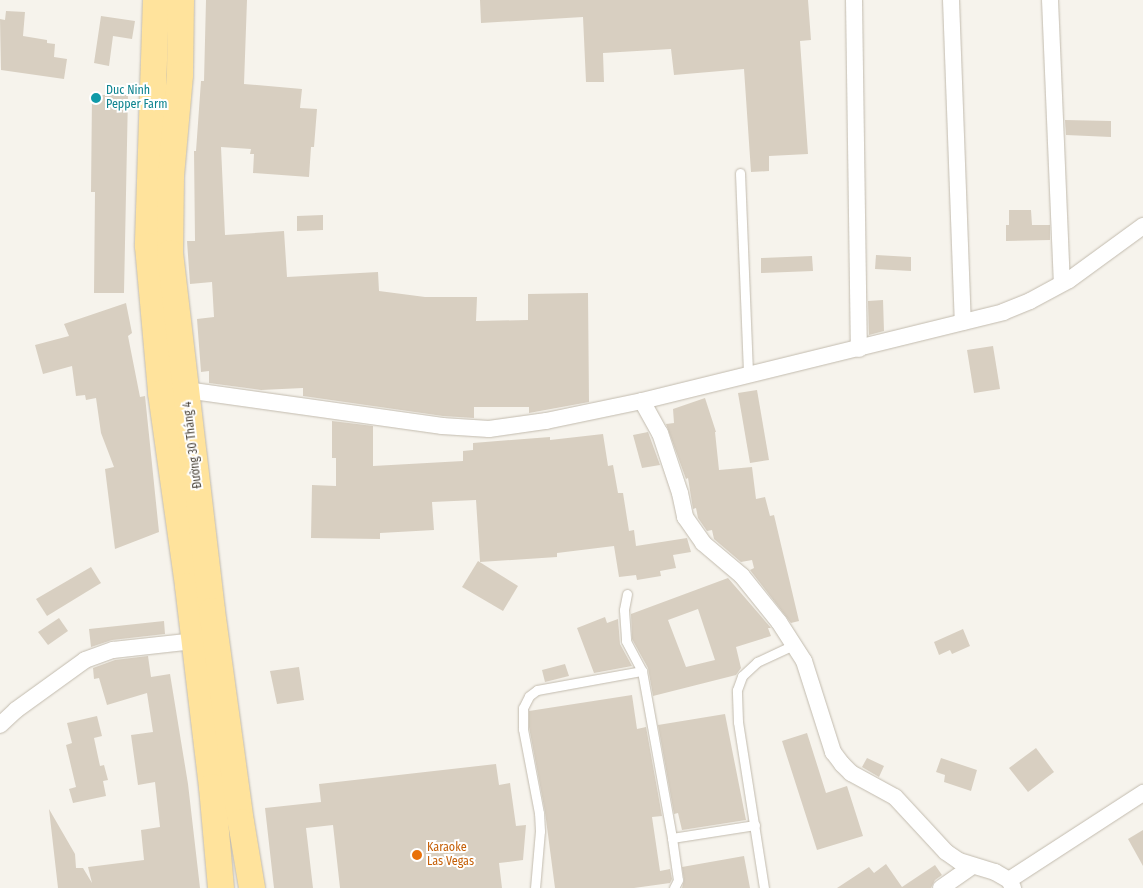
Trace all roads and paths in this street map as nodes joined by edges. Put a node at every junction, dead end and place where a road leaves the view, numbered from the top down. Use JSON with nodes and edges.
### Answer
{"nodes":[{"id":1,"x":156,"y":0,"type":"edge"},
{"id":2,"x":181,"y":0,"type":"edge"},
{"id":3,"x":854,"y":0,"type":"edge"},
{"id":4,"x":951,"y":0,"type":"edge"},
{"id":5,"x":1050,"y":0,"type":"edge"},
{"id":6,"x":740,"y":173,"type":"dead end"},
{"id":7,"x":1143,"y":226,"type":"edge"},
{"id":8,"x":1062,"y":283,"type":"junction"},
{"id":9,"x":963,"y":322,"type":"junction"},
{"id":10,"x":859,"y":349,"type":"junction"},
{"id":11,"x":748,"y":374,"type":"junction"},
{"id":12,"x":186,"y":390,"type":"junction"},
{"id":13,"x":161,"y":393,"type":"junction"},
{"id":14,"x":642,"y":401,"type":"junction"},
{"id":15,"x":627,"y":594,"type":"dead end"},
{"id":16,"x":194,"y":641,"type":"junction"},
{"id":17,"x":793,"y":645,"type":"junction"},
{"id":18,"x":642,"y":671,"type":"junction"},
{"id":19,"x":0,"y":724,"type":"edge"},
{"id":20,"x":1143,"y":794,"type":"edge"},
{"id":21,"x":755,"y":825,"type":"junction"},
{"id":22,"x":672,"y":838,"type":"junction"},
{"id":23,"x":972,"y":866,"type":"junction"},
{"id":24,"x":1011,"y":884,"type":"edge"},
{"id":25,"x":221,"y":888,"type":"edge"},
{"id":26,"x":252,"y":888,"type":"edge"},
{"id":27,"x":534,"y":888,"type":"edge"},
{"id":28,"x":674,"y":888,"type":"edge"},
{"id":29,"x":764,"y":888,"type":"edge"},
{"id":30,"x":941,"y":888,"type":"edge"}],
"edges":[{"from":1,"to":13,"type":"main road","name":"Đường 30 Tháng 4"},
{"from":2,"to":12,"type":"main road","name":"Đường 30 Tháng 4"},
{"from":3,"to":10,"type":"street"},
{"from":4,"to":9,"type":"street"},
{"from":5,"to":8,"type":"street"},
{"from":6,"to":11,"type":"lane"},
{"from":7,"to":8,"type":"street"},
{"from":8,"to":9,"type":"street"},
{"from":9,"to":10,"type":"street"},
{"from":10,"to":11,"type":"street"},
{"from":11,"to":14,"type":"street"},
{"from":12,"to":13,"type":"main road"},
{"from":12,"to":14,"type":"street"},
{"from":12,"to":26,"type":"main road","name":"Đường 30 Tháng 4"},
{"from":13,"to":16,"type":"main road","name":"Đường 30 Tháng 4"},
{"from":14,"to":17,"type":"street"},
{"from":15,"to":18,"type":"lane"},
{"from":16,"to":19,"type":"street"},
{"from":16,"to":25,"type":"main road","name":"Đường 30 Tháng 4"},
{"from":17,"to":21,"type":"lane"},
{"from":17,"to":23,"type":"street"},
{"from":18,"to":22,"type":"lane"},
{"from":18,"to":27,"type":"lane"},
{"from":20,"to":24,"type":"street"},
{"from":21,"to":22,"type":"lane"},
{"from":21,"to":29,"type":"lane"},
{"from":22,"to":28,"type":"lane"},
{"from":23,"to":24,"type":"street"},
{"from":23,"to":30,"type":"street"}]}
